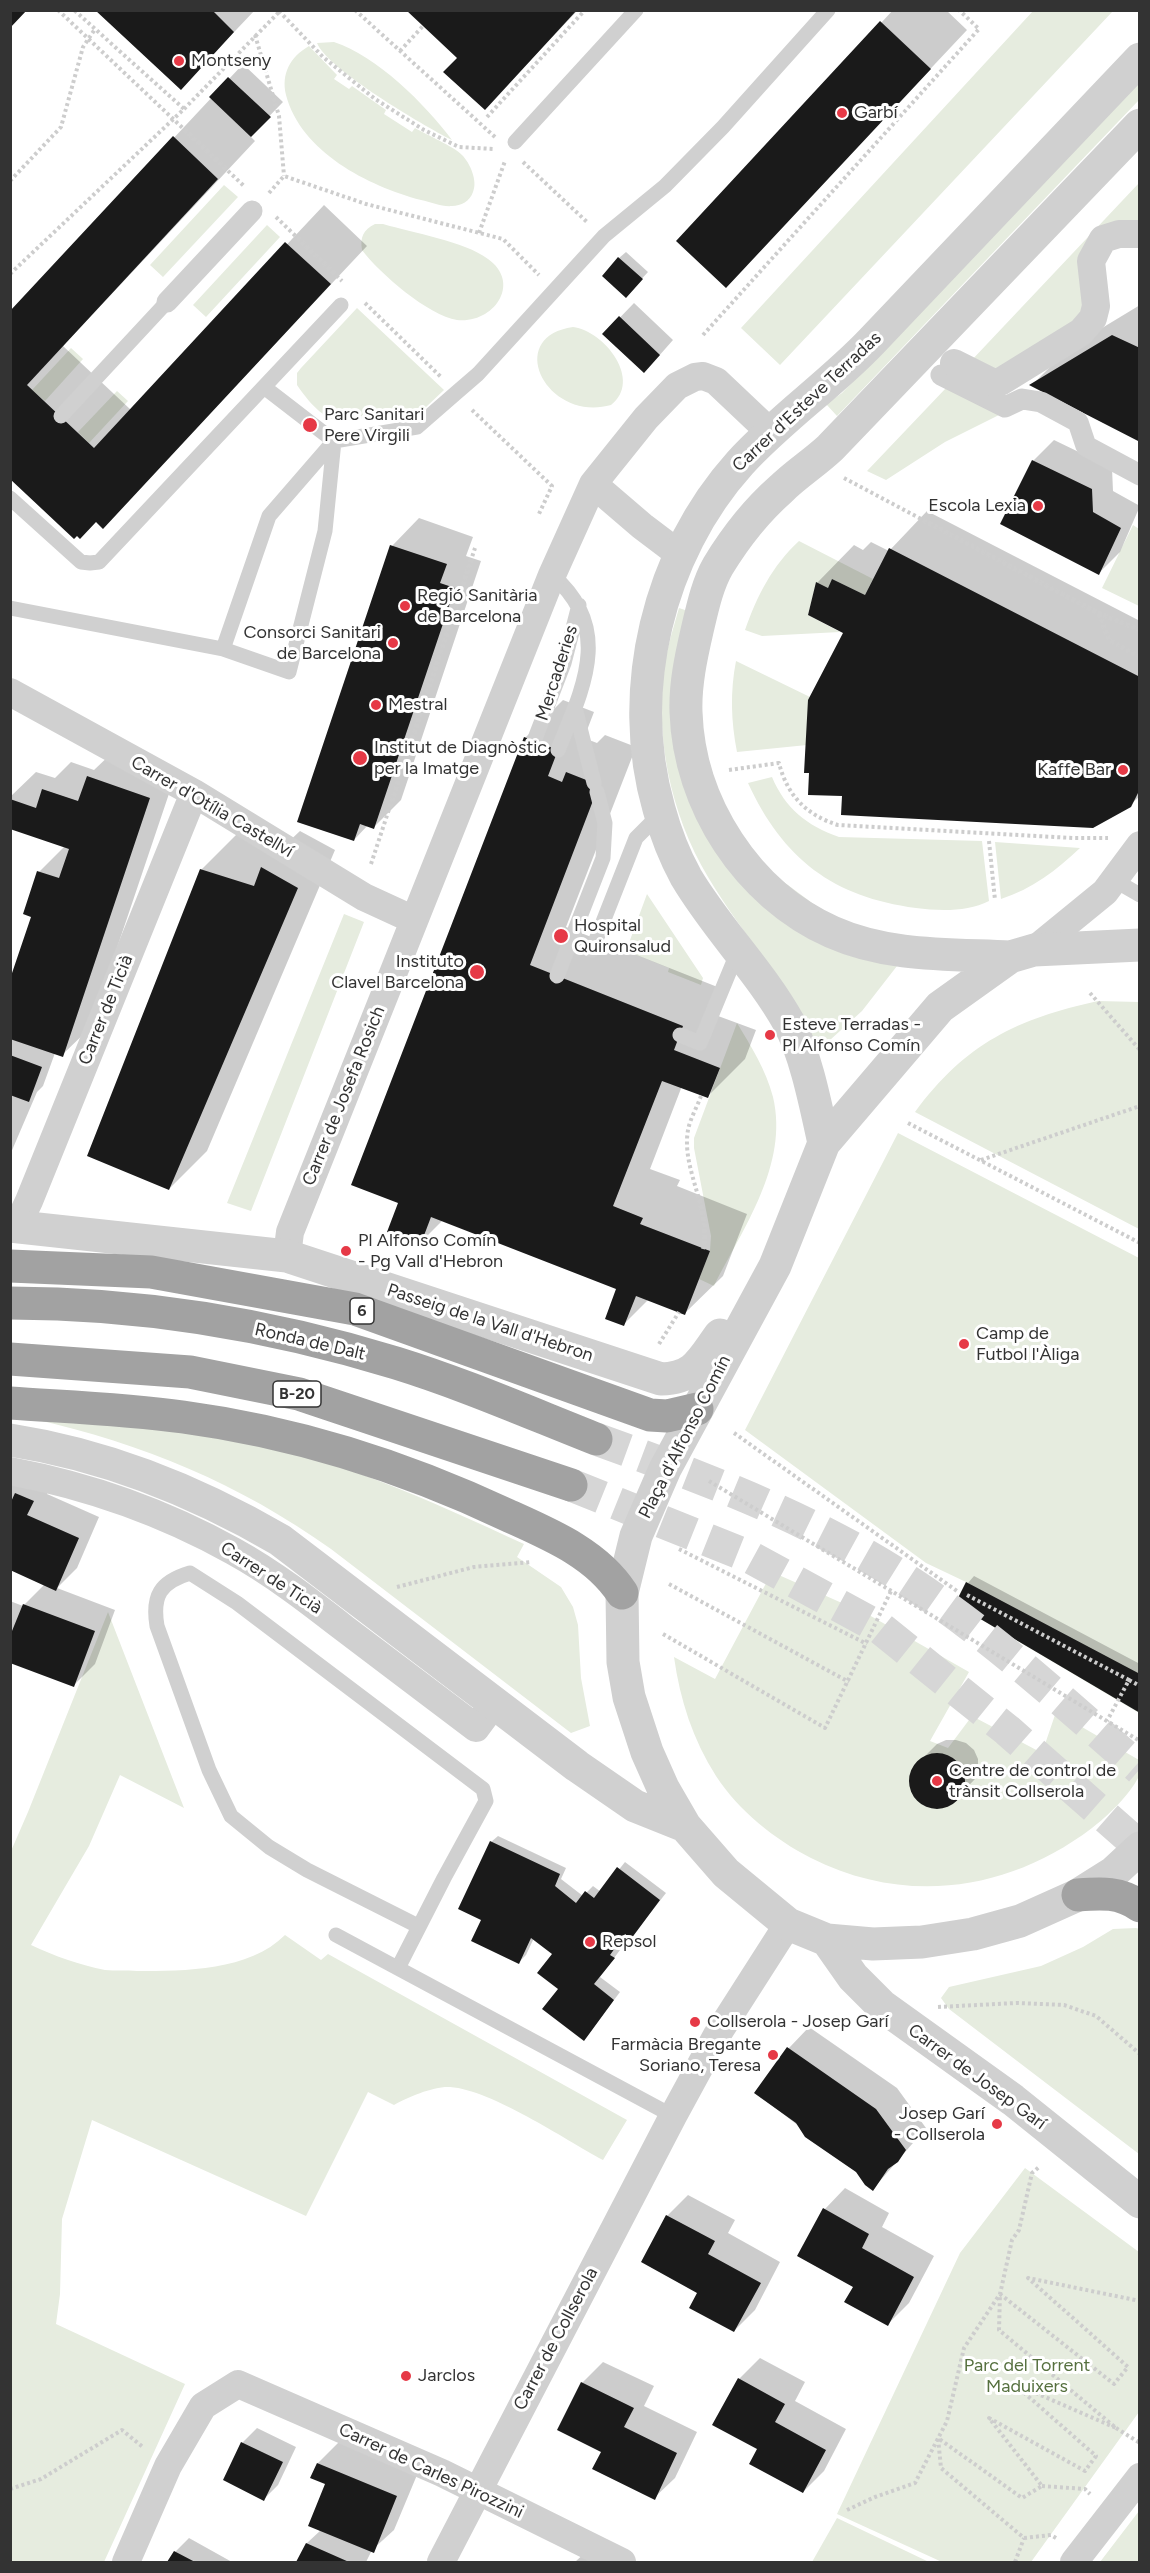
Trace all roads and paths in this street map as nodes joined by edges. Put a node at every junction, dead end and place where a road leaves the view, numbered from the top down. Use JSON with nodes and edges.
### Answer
{"nodes":[{"id":1,"x":58,"y":10,"type":"edge"},
{"id":2,"x":74,"y":10,"type":"edge"},
{"id":3,"x":355,"y":10,"type":"edge"},
{"id":4,"x":585,"y":10,"type":"edge"},
{"id":5,"x":636,"y":10,"type":"edge"},
{"id":6,"x":828,"y":10,"type":"edge"},
{"id":7,"x":959,"y":10,"type":"edge"},
{"id":8,"x":280,"y":11,"type":"edge"},
{"id":9,"x":423,"y":26,"type":"dead end"},
{"id":10,"x":95,"y":29,"type":"junction"},
{"id":11,"x":255,"y":35,"type":"junction"},
{"id":12,"x":89,"y":38,"type":"junction"},
{"id":13,"x":400,"y":51,"type":"junction"},
{"id":14,"x":1140,"y":59,"type":"edge"},
{"id":15,"x":184,"y":109,"type":"junction"},
{"id":16,"x":487,"y":117,"type":"dead end"},
{"id":17,"x":175,"y":119,"type":"junction"},
{"id":18,"x":1140,"y":125,"type":"edge"},
{"id":19,"x":512,"y":146,"type":"junction"},
{"id":20,"x":284,"y":176,"type":"junction"},
{"id":21,"x":10,"y":181,"type":"edge"},
{"id":22,"x":269,"y":194,"type":"dead end"},
{"id":23,"x":258,"y":205,"type":"junction"},
{"id":24,"x":590,"y":225,"type":"dead end"},
{"id":25,"x":479,"y":232,"type":"junction"},
{"id":26,"x":1140,"y":234,"type":"edge"},
{"id":27,"x":10,"y":274,"type":"edge"},
{"id":28,"x":540,"y":275,"type":"dead end"},
{"id":29,"x":344,"y":283,"type":"dead end"},
{"id":30,"x":361,"y":299,"type":"dead end"},
{"id":31,"x":167,"y":302,"type":"joint"},
{"id":32,"x":341,"y":305,"type":"dead end"},
{"id":33,"x":703,"y":335,"type":"dead end"},
{"id":34,"x":948,"y":369,"type":"joint"},
{"id":35,"x":444,"y":380,"type":"dead end"},
{"id":36,"x":264,"y":387,"type":"junction"},
{"id":37,"x":472,"y":410,"type":"dead end"},
{"id":38,"x":61,"y":416,"type":"dead end"},
{"id":39,"x":771,"y":433,"type":"junction"},
{"id":40,"x":334,"y":441,"type":"junction"},
{"id":41,"x":1140,"y":475,"type":"edge"},
{"id":42,"x":842,"y":477,"type":"dead end"},
{"id":43,"x":791,"y":480,"type":"junction"},
{"id":44,"x":594,"y":484,"type":"junction"},
{"id":45,"x":10,"y":498,"type":"edge"},
{"id":46,"x":537,"y":516,"type":"dead end"},
{"id":47,"x":475,"y":548,"type":"dead end"},
{"id":48,"x":680,"y":554,"type":"junction"},
{"id":49,"x":717,"y":568,"type":"junction"},
{"id":50,"x":552,"y":575,"type":"junction"},
{"id":51,"x":579,"y":605,"type":"junction"},
{"id":52,"x":10,"y":608,"type":"edge"},
{"id":53,"x":1098,"y":613,"type":"junction"},
{"id":54,"x":1140,"y":630,"type":"edge"},
{"id":55,"x":223,"y":649,"type":"junction"},
{"id":56,"x":1140,"y":657,"type":"edge"},
{"id":57,"x":10,"y":692,"type":"edge"},
{"id":58,"x":575,"y":708,"type":"junction"},
{"id":59,"x":534,"y":741,"type":"dead end"},
{"id":60,"x":558,"y":750,"type":"dead end"},
{"id":61,"x":727,"y":770,"type":"dead end"},
{"id":62,"x":194,"y":793,"type":"junction"},
{"id":63,"x":660,"y":814,"type":"junction"},
{"id":64,"x":1111,"y":838,"type":"dead end"},
{"id":65,"x":989,"y":841,"type":"dead end"},
{"id":66,"x":1140,"y":845,"type":"edge"},
{"id":67,"x":371,"y":864,"type":"dead end"},
{"id":68,"x":1114,"y":880,"type":"junction"},
{"id":69,"x":1140,"y":895,"type":"edge"},
{"id":70,"x":994,"y":900,"type":"dead end"},
{"id":71,"x":414,"y":920,"type":"junction"},
{"id":72,"x":1140,"y":945,"type":"edge"},
{"id":73,"x":592,"y":951,"type":"dead end"},
{"id":74,"x":738,"y":951,"type":"junction"},
{"id":75,"x":1022,"y":954,"type":"junction"},
{"id":76,"x":557,"y":976,"type":"dead end"},
{"id":77,"x":1090,"y":993,"type":"dead end"},
{"id":78,"x":680,"y":1035,"type":"dead end"},
{"id":79,"x":1140,"y":1050,"type":"edge"},
{"id":80,"x":701,"y":1096,"type":"dead end"},
{"id":81,"x":1140,"y":1106,"type":"edge"},
{"id":82,"x":908,"y":1123,"type":"dead end"},
{"id":83,"x":824,"y":1143,"type":"junction"},
{"id":84,"x":980,"y":1160,"type":"junction"},
{"id":85,"x":14,"y":1226,"type":"edge"},
{"id":86,"x":1140,"y":1243,"type":"edge"},
{"id":87,"x":703,"y":1249,"type":"dead end"},
{"id":88,"x":287,"y":1256,"type":"junction"},
{"id":89,"x":10,"y":1266,"type":"edge"},
{"id":90,"x":775,"y":1266,"type":"junction"},
{"id":91,"x":10,"y":1302,"type":"edge"},
{"id":92,"x":679,"y":1312,"type":"dead end"},
{"id":93,"x":655,"y":1350,"type":"dead end"},
{"id":94,"x":10,"y":1359,"type":"edge"},
{"id":95,"x":10,"y":1403,"type":"edge"},
{"id":96,"x":697,"y":1409,"type":"junction"},
{"id":97,"x":734,"y":1433,"type":"dead end"},
{"id":98,"x":596,"y":1439,"type":"tunnel mouth"},
{"id":99,"x":10,"y":1440,"type":"edge"},
{"id":100,"x":10,"y":1471,"type":"edge"},
{"id":101,"x":709,"y":1481,"type":"dead end"},
{"id":102,"x":571,"y":1485,"type":"tunnel mouth"},
{"id":103,"x":679,"y":1549,"type":"dead end"},
{"id":104,"x":539,"y":1560,"type":"dead end"},
{"id":105,"x":669,"y":1584,"type":"dead end"},
{"id":106,"x":389,"y":1589,"type":"dead end"},
{"id":107,"x":957,"y":1591,"type":"dead end"},
{"id":108,"x":891,"y":1592,"type":"junction"},
{"id":109,"x":622,"y":1593,"type":"junction"},
{"id":110,"x":967,"y":1595,"type":"dead end"},
{"id":111,"x":663,"y":1634,"type":"dead end"},
{"id":112,"x":867,"y":1644,"type":"junction"},
{"id":113,"x":1129,"y":1680,"type":"junction"},
{"id":114,"x":849,"y":1682,"type":"junction"},
{"id":115,"x":1140,"y":1686,"type":"edge"},
{"id":116,"x":493,"y":1705,"type":"junction"},
{"id":117,"x":1107,"y":1721,"type":"junction"},
{"id":118,"x":1140,"y":1741,"type":"edge"},
{"id":119,"x":686,"y":1826,"type":"junction"},
{"id":120,"x":1140,"y":1848,"type":"edge"},
{"id":121,"x":1078,"y":1895,"type":"junction"},
{"id":122,"x":1140,"y":1906,"type":"edge"},
{"id":123,"x":788,"y":1923,"type":"junction"},
{"id":124,"x":418,"y":1926,"type":"junction"},
{"id":125,"x":336,"y":1935,"type":"dead end"},
{"id":126,"x":827,"y":1940,"type":"junction"},
{"id":127,"x":399,"y":1968,"type":"junction"},
{"id":128,"x":934,"y":2008,"type":"dead end"},
{"id":129,"x":1140,"y":2054,"type":"edge"},
{"id":130,"x":673,"y":2116,"type":"junction"},
{"id":131,"x":1039,"y":2167,"type":"dead end"},
{"id":132,"x":1140,"y":2202,"type":"edge"},
{"id":133,"x":1000,"y":2294,"type":"junction"},
{"id":134,"x":1140,"y":2301,"type":"edge"},
{"id":135,"x":1116,"y":2428,"type":"junction"},
{"id":136,"x":938,"y":2438,"type":"junction"},
{"id":137,"x":1140,"y":2443,"type":"edge"},
{"id":138,"x":168,"y":2466,"type":"junction"},
{"id":139,"x":1140,"y":2477,"type":"edge"},
{"id":140,"x":1042,"y":2486,"type":"junction"},
{"id":141,"x":10,"y":2489,"type":"edge"},
{"id":142,"x":477,"y":2490,"type":"junction"},
{"id":143,"x":1092,"y":2497,"type":"dead end"},
{"id":144,"x":847,"y":2510,"type":"dead end"},
{"id":145,"x":1024,"y":2538,"type":"junction"},
{"id":146,"x":1067,"y":2552,"type":"edge"},
{"id":147,"x":126,"y":2562,"type":"edge"},
{"id":148,"x":441,"y":2562,"type":"edge"},
{"id":149,"x":622,"y":2562,"type":"edge"},
{"id":150,"x":1015,"y":2562,"type":"edge"}],
"edges":[{"from":1,"to":12,"type":"path"},
{"from":2,"to":10,"type":"path"},
{"from":3,"to":13,"type":"path"},
{"from":4,"to":16,"type":"path"},
{"from":5,"to":19,"type":"lane"},
{"from":6,"to":40,"type":"lane"},
{"from":7,"to":33,"type":"path"},
{"from":8,"to":11,"type":"path"},
{"from":8,"to":19,"type":"path"},
{"from":9,"to":13,"type":"path"},
{"from":10,"to":12,"type":"path"},
{"from":10,"to":15,"type":"path"},
{"from":11,"to":15,"type":"path"},
{"from":11,"to":20,"type":"path"},
{"from":12,"to":17,"type":"path"},
{"from":12,"to":21,"type":"path"},
{"from":13,"to":19,"type":"path"},
{"from":14,"to":39,"type":"street","name":"Carrer d'Esteve Terradas"},
{"from":15,"to":17,"type":"path"},
{"from":17,"to":23,"type":"path"},
{"from":17,"to":27,"type":"path"},
{"from":18,"to":43,"type":"street"},
{"from":19,"to":24,"type":"path"},
{"from":19,"to":25,"type":"path"},
{"from":20,"to":22,"type":"path"},
{"from":20,"to":25,"type":"path"},
{"from":23,"to":29,"type":"path"},
{"from":23,"to":31,"type":"street"},
{"from":25,"to":28,"type":"path"},
{"from":26,"to":34,"type":"street"},
{"from":30,"to":35,"type":"path"},
{"from":31,"to":38,"type":"lane"},
{"from":32,"to":36,"type":"lane"},
{"from":34,"to":41,"type":"street"},
{"from":36,"to":40,"type":"lane"},
{"from":36,"to":45,"type":"lane"},
{"from":37,"to":46,"type":"path"},
{"from":39,"to":43,"type":"street"},
{"from":39,"to":44,"type":"street","name":"Carrer de Josefa Rosich"},
{"from":39,"to":48,"type":"street","name":"Carrer d'Esteve Terradas"},
{"from":40,"to":55,"type":"lane"},
{"from":40,"to":55,"type":"lane"},
{"from":42,"to":53,"type":"path"},
{"from":43,"to":49,"type":"street"},
{"from":44,"to":48,"type":"street"},
{"from":44,"to":50,"type":"street","name":"Carrer de Josefa Rosich"},
{"from":47,"to":67,"type":"path"},
{"from":48,"to":49,"type":"street"},
{"from":48,"to":63,"type":"street","name":"Carrer d'Esteve Terradas"},
{"from":49,"to":75,"type":"street"},
{"from":50,"to":51,"type":"lane"},
{"from":50,"to":71,"type":"street","name":"Carrer de Josefa Rosich"},
{"from":51,"to":58,"type":"lane"},
{"from":51,"to":59,"type":"lane","name":"Mercaderies"},
{"from":52,"to":55,"type":"lane"},
{"from":53,"to":54,"type":"path"},
{"from":53,"to":56,"type":"path"},
{"from":57,"to":62,"type":"street","name":"Carrer d'Otília Castellví"},
{"from":58,"to":60,"type":"lane"},
{"from":58,"to":76,"type":"lane"},
{"from":61,"to":64,"type":"path"},
{"from":62,"to":71,"type":"street","name":"Carrer d'Otília Castellví"},
{"from":62,"to":85,"type":"street","name":"Carrer de Ticià"},
{"from":63,"to":73,"type":"lane"},
{"from":63,"to":74,"type":"street","name":"Carrer d'Esteve Terradas"},
{"from":65,"to":70,"type":"path"},
{"from":66,"to":68,"type":"street"},
{"from":68,"to":69,"type":"lane"},
{"from":68,"to":75,"type":"street"},
{"from":71,"to":88,"type":"street","name":"Carrer de Josefa Rosich"},
{"from":72,"to":75,"type":"street"},
{"from":74,"to":78,"type":"lane"},
{"from":74,"to":83,"type":"street","name":"Carrer d'Esteve Terradas"},
{"from":75,"to":83,"type":"street","name":"Plaça d'Alfonso Comín"},
{"from":77,"to":79,"type":"path"},
{"from":80,"to":87,"type":"path"},
{"from":81,"to":84,"type":"path"},
{"from":82,"to":84,"type":"path"},
{"from":83,"to":90,"type":"street","name":"Plaça d'Alfonso Comín"},
{"from":84,"to":86,"type":"path"},
{"from":85,"to":88,"type":"street","name":"Passeig de la Vall d'Hebron"},
{"from":88,"to":90,"type":"street","name":"Passeig de la Vall d'Hebron"},
{"from":89,"to":96,"type":"highway","number":"6"},
{"from":90,"to":96,"type":"street","name":"Plaça d'Alfonso Comín"},
{"from":91,"to":98,"type":"highway","name":"Ronda de Dalt"},
{"from":92,"to":93,"type":"path"},
{"from":94,"to":102,"type":"highway","number":"B-20"},
{"from":95,"to":109,"type":"highway"},
{"from":96,"to":109,"type":"street","name":"Plaça d'Alfonso Comín"},
{"from":97,"to":107,"type":"path"},
{"from":99,"to":116,"type":"street"},
{"from":100,"to":116,"type":"street","name":"Carrer de Ticià"},
{"from":101,"to":108,"type":"path"},
{"from":103,"to":112,"type":"path"},
{"from":104,"to":106,"type":"path"},
{"from":105,"to":114,"type":"path"},
{"from":108,"to":112,"type":"path"},
{"from":108,"to":117,"type":"path"},
{"from":109,"to":119,"type":"street","name":"Plaça d'Alfonso Comín"},
{"from":110,"to":113,"type":"path"},
{"from":111,"to":114,"type":"path"},
{"from":112,"to":114,"type":"path"},
{"from":113,"to":115,"type":"path"},
{"from":113,"to":117,"type":"path"},
{"from":116,"to":119,"type":"street"},
{"from":117,"to":118,"type":"path"},
{"from":119,"to":123,"type":"street","name":"Plaça d'Alfonso Comín"},
{"from":120,"to":121,"type":"street","name":"Plaça d'Alfonso Comín"},
{"from":121,"to":122,"type":"highway"},
{"from":121,"to":126,"type":"street","name":"Plaça d'Alfonso Comín"},
{"from":123,"to":126,"type":"street","name":"Plaça d'Alfonso Comín"},
{"from":123,"to":130,"type":"street","name":"Carrer de Collserola"},
{"from":124,"to":124,"type":"lane"},
{"from":124,"to":127,"type":"lane"},
{"from":125,"to":127,"type":"lane"},
{"from":126,"to":132,"type":"street","name":"Carrer de Josep Garí"},
{"from":127,"to":130,"type":"lane"},
{"from":128,"to":129,"type":"path"},
{"from":130,"to":142,"type":"street","name":"Carrer de Collserola"},
{"from":131,"to":133,"type":"path"},
{"from":133,"to":134,"type":"path"},
{"from":133,"to":135,"type":"path"},
{"from":133,"to":136,"type":"path"},
{"from":135,"to":137,"type":"path"},
{"from":135,"to":140,"type":"path"},
{"from":136,"to":140,"type":"path"},
{"from":136,"to":144,"type":"path"},
{"from":136,"to":145,"type":"path"},
{"from":138,"to":141,"type":"path"},
{"from":138,"to":142,"type":"street","name":"Carrer de Carles Pirozzini"},
{"from":138,"to":147,"type":"street"},
{"from":139,"to":146,"type":"street"},
{"from":140,"to":143,"type":"path"},
{"from":142,"to":148,"type":"street","name":"Carrer de Collserola"},
{"from":142,"to":149,"type":"street","name":"Carrer de Carles Pirozzini"},
{"from":145,"to":146,"type":"path"},
{"from":145,"to":150,"type":"path"}]}
